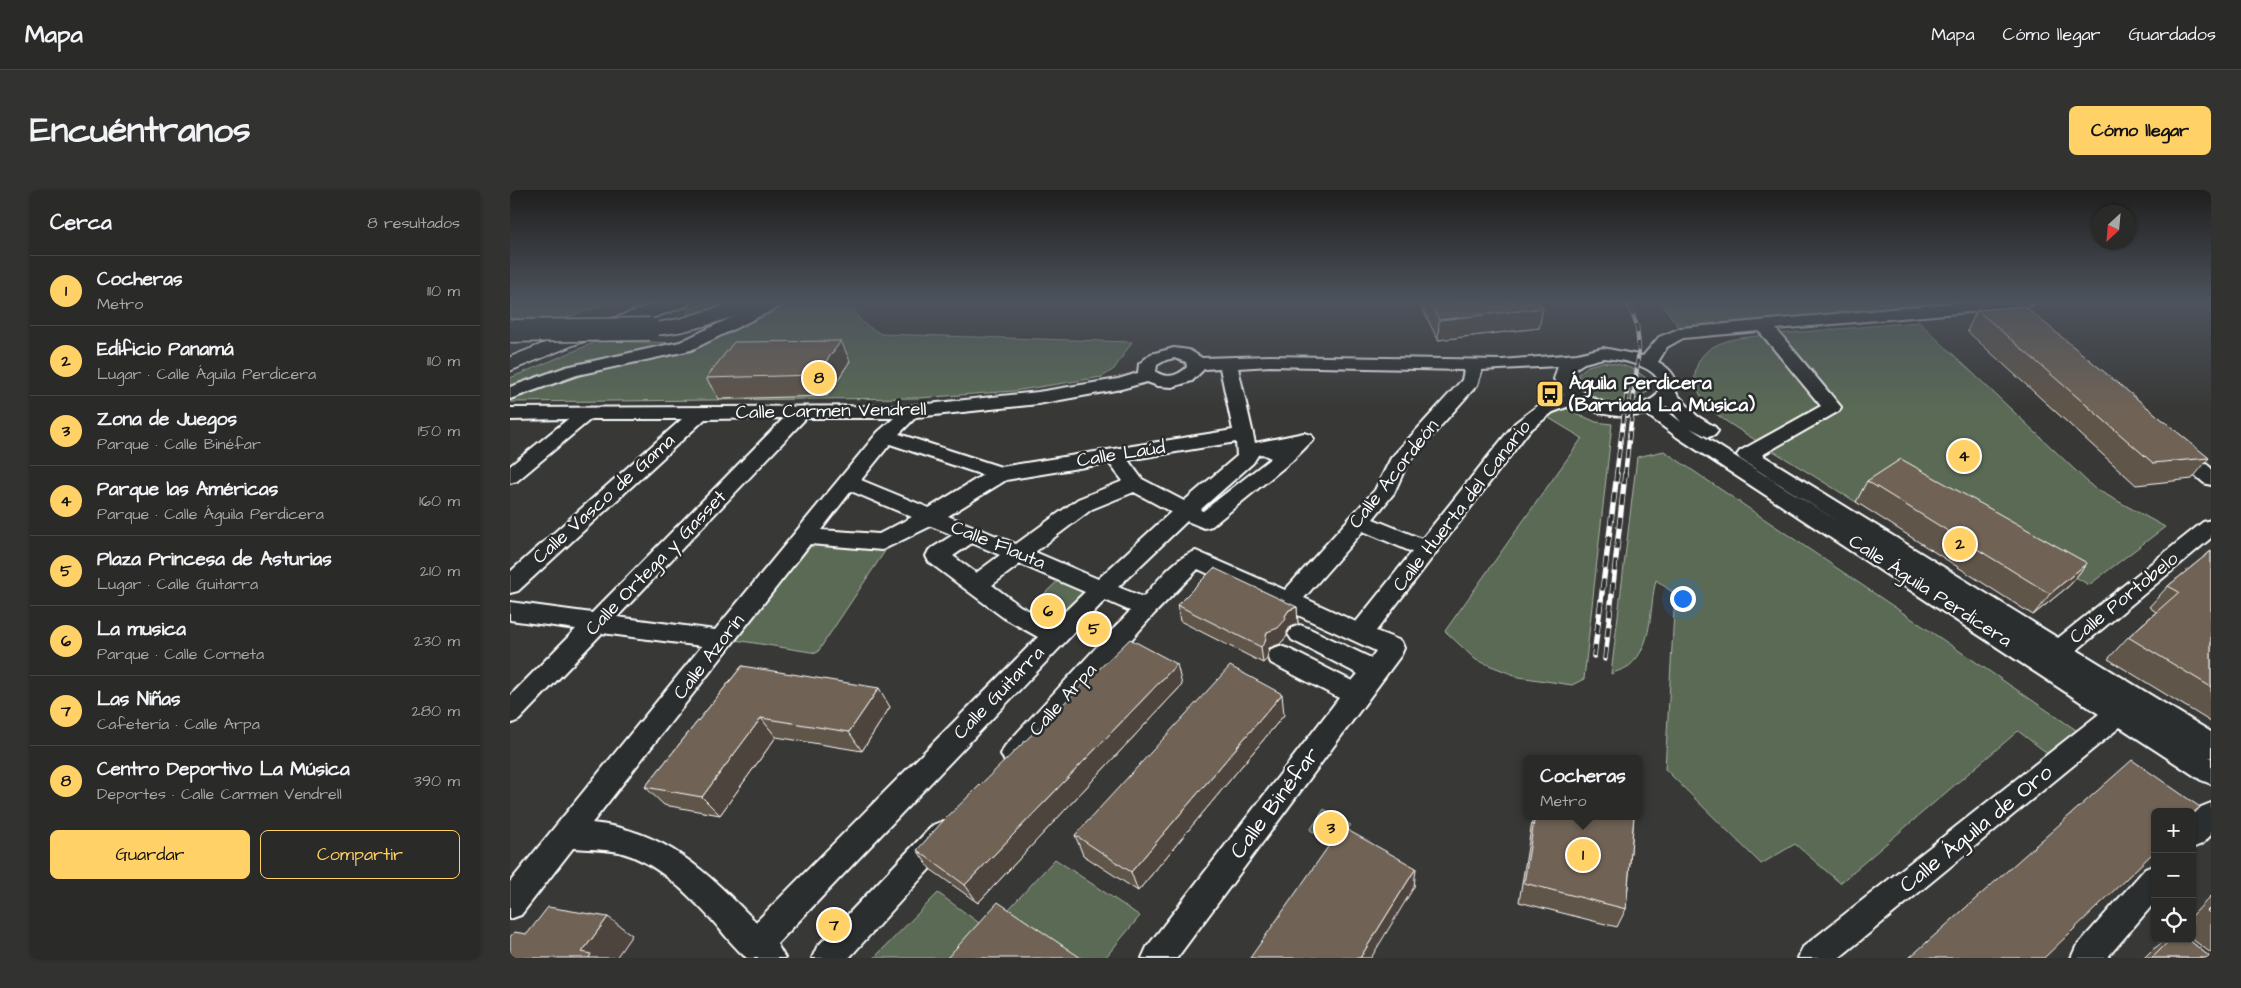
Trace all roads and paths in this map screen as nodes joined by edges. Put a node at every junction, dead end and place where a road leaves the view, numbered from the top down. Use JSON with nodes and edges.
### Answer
{"nodes":[{"id":1,"x":540,"y":338,"type":"edge"},
{"id":2,"x":576,"y":338,"type":"edge"},
{"id":3,"x":702,"y":338,"type":"edge"},
{"id":4,"x":1666,"y":338,"type":"edge"},
{"id":5,"x":1774,"y":338,"type":"edge"},
{"id":6,"x":510,"y":349,"type":"edge"},
{"id":7,"x":1576,"y":359,"type":"junction"},
{"id":8,"x":1228,"y":362,"type":"junction"},
{"id":9,"x":1648,"y":363,"type":"junction"},
{"id":10,"x":1196,"y":364,"type":"junction"},
{"id":11,"x":510,"y":365,"type":"edge"},
{"id":12,"x":1474,"y":365,"type":"junction"},
{"id":13,"x":1502,"y":365,"type":"junction"},
{"id":14,"x":1149,"y":375,"type":"junction"},
{"id":15,"x":1570,"y":390,"type":"junction"},
{"id":16,"x":510,"y":392,"type":"edge"},
{"id":17,"x":1658,"y":401,"type":"junction"},
{"id":18,"x":801,"y":412,"type":"junction"},
{"id":19,"x":910,"y":412,"type":"junction"},
{"id":20,"x":510,"y":414,"type":"edge"},
{"id":21,"x":585,"y":414,"type":"junction"},
{"id":22,"x":699,"y":414,"type":"junction"},
{"id":23,"x":886,"y":436,"type":"junction"},
{"id":24,"x":2166,"y":441,"type":"edge"},
{"id":25,"x":1251,"y":444,"type":"junction"},
{"id":26,"x":1114,"y":454,"type":"junction"},
{"id":27,"x":1747,"y":455,"type":"junction"},
{"id":28,"x":1000,"y":474,"type":"junction"},
{"id":29,"x":510,"y":476,"type":"edge"},
{"id":30,"x":2211,"y":478,"type":"edge"},
{"id":31,"x":850,"y":482,"type":"junction"},
{"id":32,"x":1135,"y":484,"type":"junction"},
{"id":33,"x":1183,"y":511,"type":"junction"},
{"id":34,"x":930,"y":518,"type":"junction"},
{"id":35,"x":1359,"y":521,"type":"junction"},
{"id":36,"x":2211,"y":527,"type":"edge"},
{"id":37,"x":970,"y":535,"type":"junction"},
{"id":38,"x":804,"y":536,"type":"junction"},
{"id":39,"x":1427,"y":550,"type":"junction"},
{"id":40,"x":1017,"y":554,"type":"junction"},
{"id":41,"x":510,"y":585,"type":"edge"},
{"id":42,"x":976,"y":585,"type":"junction"},
{"id":43,"x":1102,"y":589,"type":"junction"},
{"id":44,"x":1288,"y":602,"type":"junction"},
{"id":45,"x":1146,"y":608,"type":"junction"},
{"id":46,"x":510,"y":611,"type":"edge"},
{"id":47,"x":597,"y":623,"type":"junction"},
{"id":48,"x":1361,"y":633,"type":"junction"},
{"id":49,"x":1300,"y":634,"type":"dead end"},
{"id":50,"x":1055,"y":635,"type":"junction"},
{"id":51,"x":722,"y":640,"type":"junction"},
{"id":52,"x":1392,"y":648,"type":"joint"},
{"id":53,"x":2060,"y":650,"type":"junction"},
{"id":54,"x":1280,"y":656,"type":"dead end"},
{"id":55,"x":1375,"y":671,"type":"junction"},
{"id":56,"x":1356,"y":696,"type":"junction"},
{"id":57,"x":2126,"y":705,"type":"junction"},
{"id":58,"x":510,"y":713,"type":"edge"},
{"id":59,"x":2211,"y":746,"type":"edge"},
{"id":60,"x":2211,"y":772,"type":"edge"},
{"id":61,"x":998,"y":773,"type":"edge"},
{"id":62,"x":959,"y":816,"type":"edge"},
{"id":63,"x":568,"y":834,"type":"junction"},
{"id":64,"x":2151,"y":884,"type":"edge"},
{"id":65,"x":510,"y":906,"type":"edge"},
{"id":66,"x":762,"y":951,"type":"edge"},
{"id":67,"x":828,"y":958,"type":"edge"},
{"id":68,"x":1158,"y":958,"type":"edge"},
{"id":69,"x":1814,"y":958,"type":"edge"},
{"id":70,"x":2088,"y":958,"type":"edge"}],
"edges":[{"from":1,"to":6,"type":"main road"},
{"from":2,"to":11,"type":"main road"},
{"from":3,"to":16,"type":"street"},
{"from":4,"to":9,"type":"street"},
{"from":5,"to":27,"type":"street"},
{"from":7,"to":9,"type":"street"},
{"from":7,"to":13,"type":"street"},
{"from":7,"to":15,"type":"street"},
{"from":8,"to":10,"type":"street"},
{"from":8,"to":12,"type":"street"},
{"from":8,"to":25,"type":"street"},
{"from":9,"to":17,"type":"street"},
{"from":10,"to":14,"type":"street"},
{"from":10,"to":14,"type":"street"},
{"from":12,"to":13,"type":"street"},
{"from":12,"to":35,"type":"street","name":"Calle Acordeón"},
{"from":13,"to":15,"type":"street"},
{"from":14,"to":19,"type":"street","name":"Calle Carmen Vendrell"},
{"from":15,"to":17,"type":"street"},
{"from":15,"to":39,"type":"street","name":"Calle Huerta del Canario"},
{"from":17,"to":27,"type":"street","name":"Calle Águila Perdicera"},
{"from":17,"to":57,"type":"street","name":"Calle Águila Perdicera"},
{"from":18,"to":19,"type":"street","name":"Calle Carmen Vendrell"},
{"from":18,"to":22,"type":"street","name":"Calle Carmen Vendrell"},
{"from":18,"to":47,"type":"street","name":"Calle Ortega y Gasset"},
{"from":19,"to":23,"type":"street","name":"Calle Azorín"},
{"from":20,"to":21,"type":"street","name":"Calle Carmen Vendrell"},
{"from":21,"to":22,"type":"street","name":"Calle Carmen Vendrell"},
{"from":21,"to":29,"type":"street"},
{"from":22,"to":41,"type":"street","name":"Calle Vasco de Gama"},
{"from":23,"to":28,"type":"street","name":"Calle Laúd"},
{"from":23,"to":31,"type":"street","name":"Calle Azorín"},
{"from":24,"to":30,"type":"street"},
{"from":25,"to":26,"type":"street","name":"Calle Laúd"},
{"from":25,"to":33,"type":"street","name":"Calle Guitarra"},
{"from":25,"to":33,"type":"street"},
{"from":26,"to":28,"type":"street","name":"Calle Laúd"},
{"from":26,"to":32,"type":"street"},
{"from":27,"to":53,"type":"street","name":"Calle Águila Perdicera"},
{"from":28,"to":34,"type":"street","name":"Calle Laúd"},
{"from":31,"to":34,"type":"street","name":"Calle Flauta"},
{"from":31,"to":38,"type":"street","name":"Calle Azorín"},
{"from":32,"to":33,"type":"street"},
{"from":32,"to":40,"type":"street"},
{"from":33,"to":43,"type":"street","name":"Calle Guitarra"},
{"from":34,"to":37,"type":"street","name":"Calle Flauta"},
{"from":34,"to":38,"type":"street","name":"Calle Laúd"},
{"from":35,"to":39,"type":"street"},
{"from":35,"to":44,"type":"street","name":"Calle Acordeón"},
{"from":36,"to":53,"type":"street","name":"Calle Portobelo"},
{"from":37,"to":40,"type":"street","name":"Calle Flauta"},
{"from":37,"to":42,"type":"street"},
{"from":38,"to":51,"type":"street","name":"Calle Azorín"},
{"from":39,"to":48,"type":"street","name":"Calle Huerta del Canario"},
{"from":40,"to":42,"type":"street"},
{"from":40,"to":43,"type":"street","name":"Calle Flauta"},
{"from":42,"to":50,"type":"street"},
{"from":43,"to":45,"type":"street","name":"Calle Flauta"},
{"from":43,"to":50,"type":"street","name":"Calle Guitarra"},
{"from":44,"to":45,"type":"street","name":"Calle Arpa"},
{"from":44,"to":48,"type":"street","name":"Calle Arpa"},
{"from":45,"to":61,"type":"street","name":"Calle Arpa"},
{"from":46,"to":47,"type":"street"},
{"from":47,"to":51,"type":"street"},
{"from":47,"to":58,"type":"street","name":"Calle Ortega y Gasset"},
{"from":48,"to":52,"type":"street","name":"Calle Arpa"},
{"from":49,"to":55,"type":"street"},
{"from":50,"to":66,"type":"street","name":"Calle Guitarra"},
{"from":51,"to":63,"type":"street","name":"Calle Azorín"},
{"from":52,"to":55,"type":"street","name":"Calle Binéfar"},
{"from":53,"to":57,"type":"street","name":"Calle Águila Perdicera"},
{"from":54,"to":56,"type":"street"},
{"from":55,"to":56,"type":"street","name":"Calle Binéfar"},
{"from":56,"to":68,"type":"street","name":"Calle Binéfar"},
{"from":57,"to":59,"type":"street","name":"Calle Águila Perdicera"},
{"from":57,"to":60,"type":"street","name":"Calle Águila Perdicera"},
{"from":57,"to":69,"type":"street","name":"Calle Águila de Oro"},
{"from":62,"to":67,"type":"street"},
{"from":63,"to":65,"type":"street","name":"Calle Azorín"},
{"from":63,"to":66,"type":"street"},
{"from":64,"to":70,"type":"street"}]}
